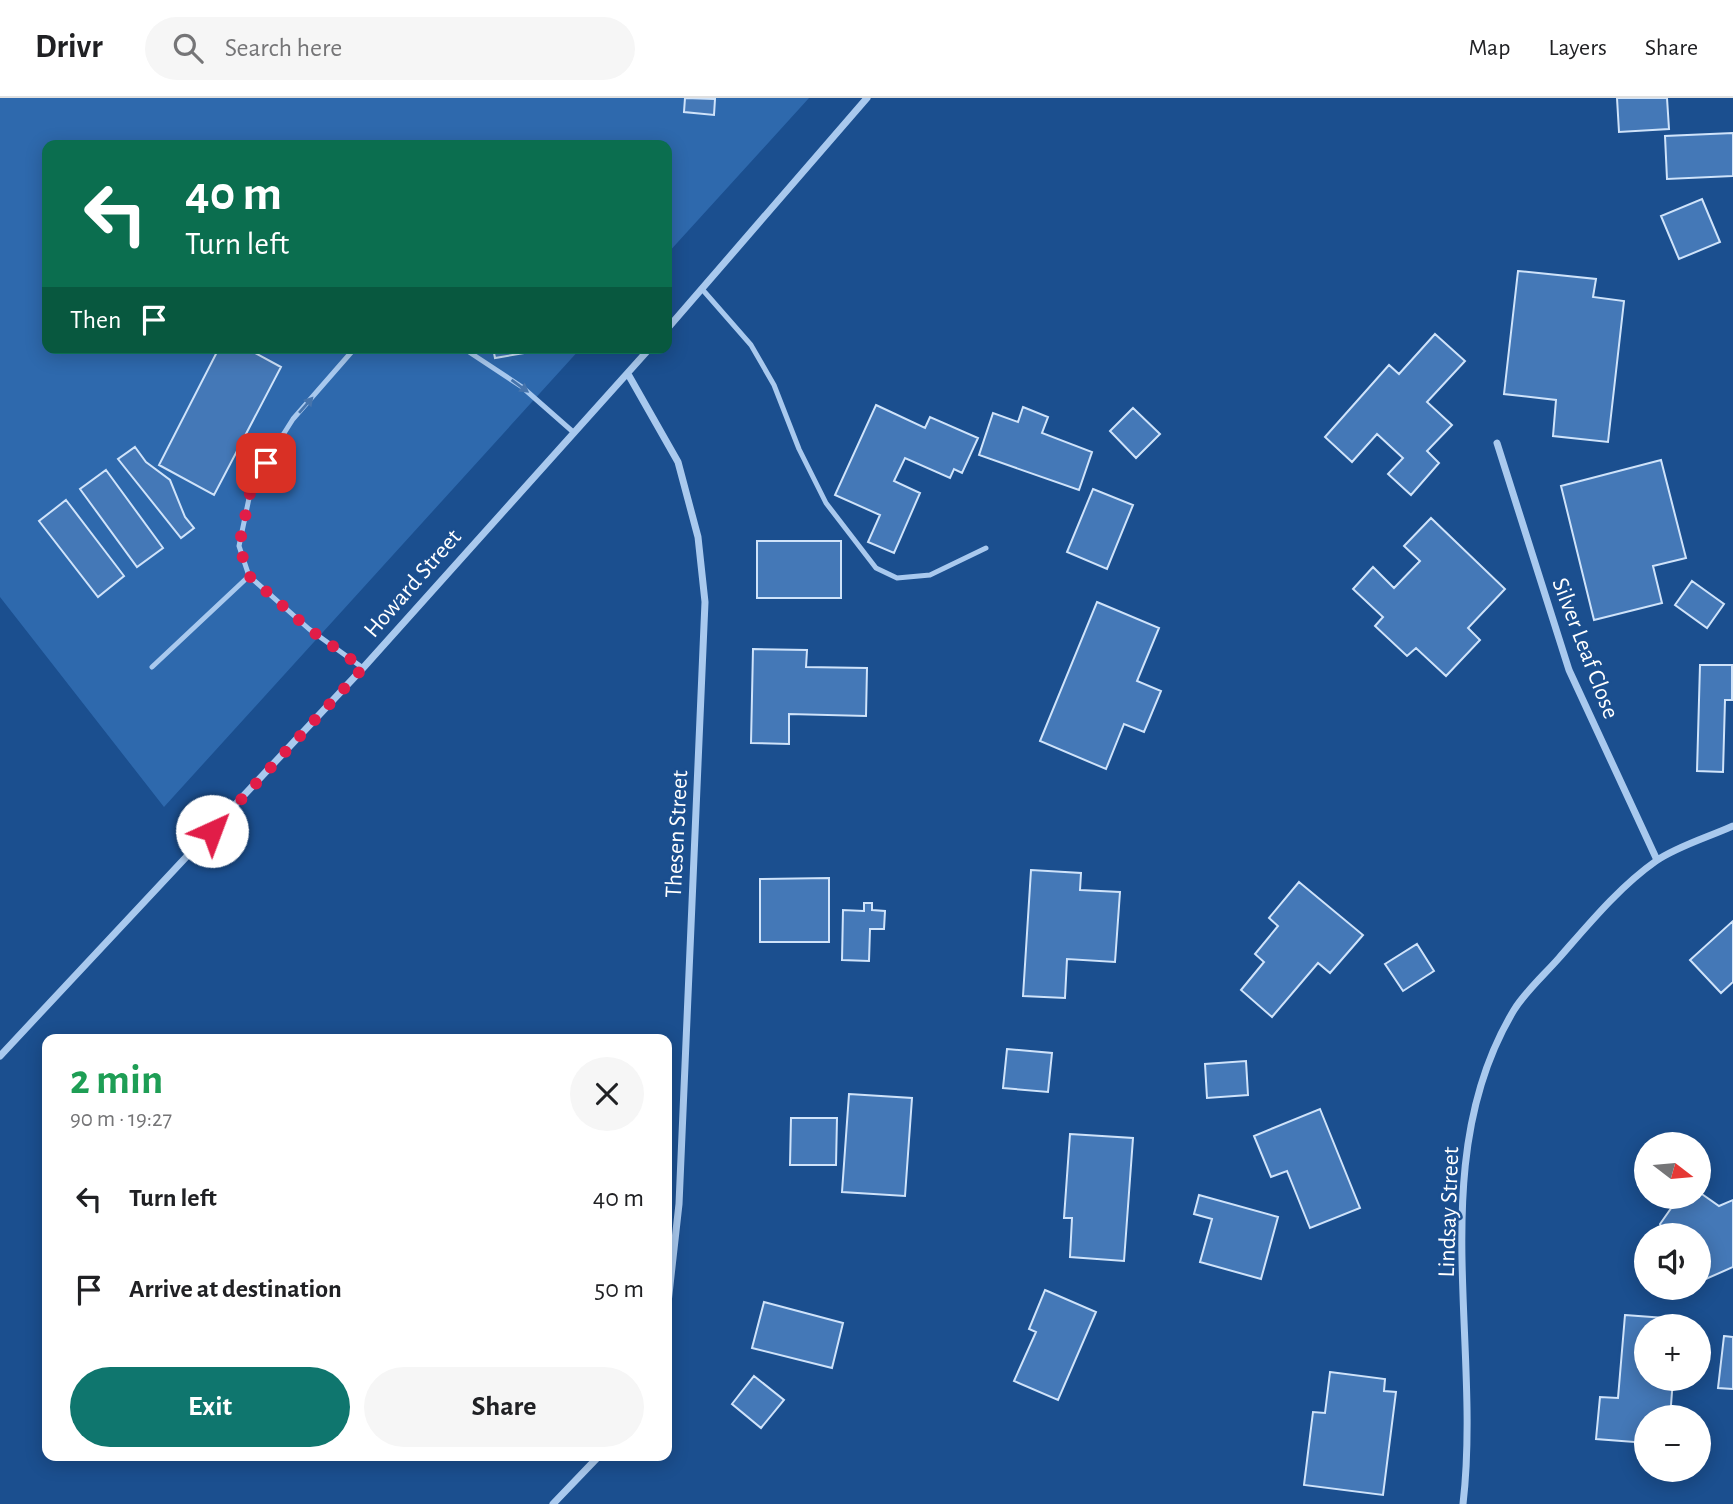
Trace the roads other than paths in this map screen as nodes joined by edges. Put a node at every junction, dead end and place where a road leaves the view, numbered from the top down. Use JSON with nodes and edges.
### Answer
{"nodes":[{"id":1,"x":867,"y":98,"type":"edge"},
{"id":2,"x":702,"y":289,"type":"junction"},
{"id":3,"x":672,"y":323,"type":"edge"},
{"id":4,"x":350,"y":354,"type":"edge"},
{"id":5,"x":472,"y":354,"type":"edge"},
{"id":6,"x":645,"y":354,"type":"edge"},
{"id":7,"x":628,"y":373,"type":"junction"},
{"id":8,"x":572,"y":431,"type":"junction"},
{"id":9,"x":1497,"y":443,"type":"dead end"},
{"id":10,"x":986,"y":548,"type":"dead end"},
{"id":11,"x":249,"y":576,"type":"junction"},
{"id":12,"x":152,"y":667,"type":"dead end"},
{"id":13,"x":363,"y":668,"type":"junction"},
{"id":14,"x":1733,"y":826,"type":"edge"},
{"id":15,"x":1657,"y":860,"type":"junction"},
{"id":16,"x":0,"y":1056,"type":"edge"},
{"id":17,"x":672,"y":1267,"type":"edge"},
{"id":18,"x":594,"y":1461,"type":"edge"},
{"id":19,"x":553,"y":1504,"type":"edge"},
{"id":20,"x":1463,"y":1504,"type":"edge"}],
"edges":[{"from":1,"to":2,"type":"street"},
{"from":2,"to":3,"type":"street"},
{"from":2,"to":10,"type":"lane"},
{"from":11,"to":4,"type":"lane","one_way":true},
{"from":5,"to":8,"type":"lane","one_way":true},
{"from":6,"to":7,"type":"street","name":"Howard Street"},
{"from":7,"to":8,"type":"street","name":"Howard Street"},
{"from":7,"to":17,"type":"street","name":"Thesen Street"},
{"from":8,"to":13,"type":"street","name":"Howard Street"},
{"from":9,"to":15,"type":"street","name":"Silver Leaf Close"},
{"from":11,"to":12,"type":"lane"},
{"from":11,"to":13,"type":"lane"},
{"from":13,"to":16,"type":"street","name":"Howard Street"},
{"from":14,"to":15,"type":"street","name":"Lindsay Street"},
{"from":15,"to":20,"type":"street","name":"Lindsay Street"},
{"from":18,"to":19,"type":"street"}]}
